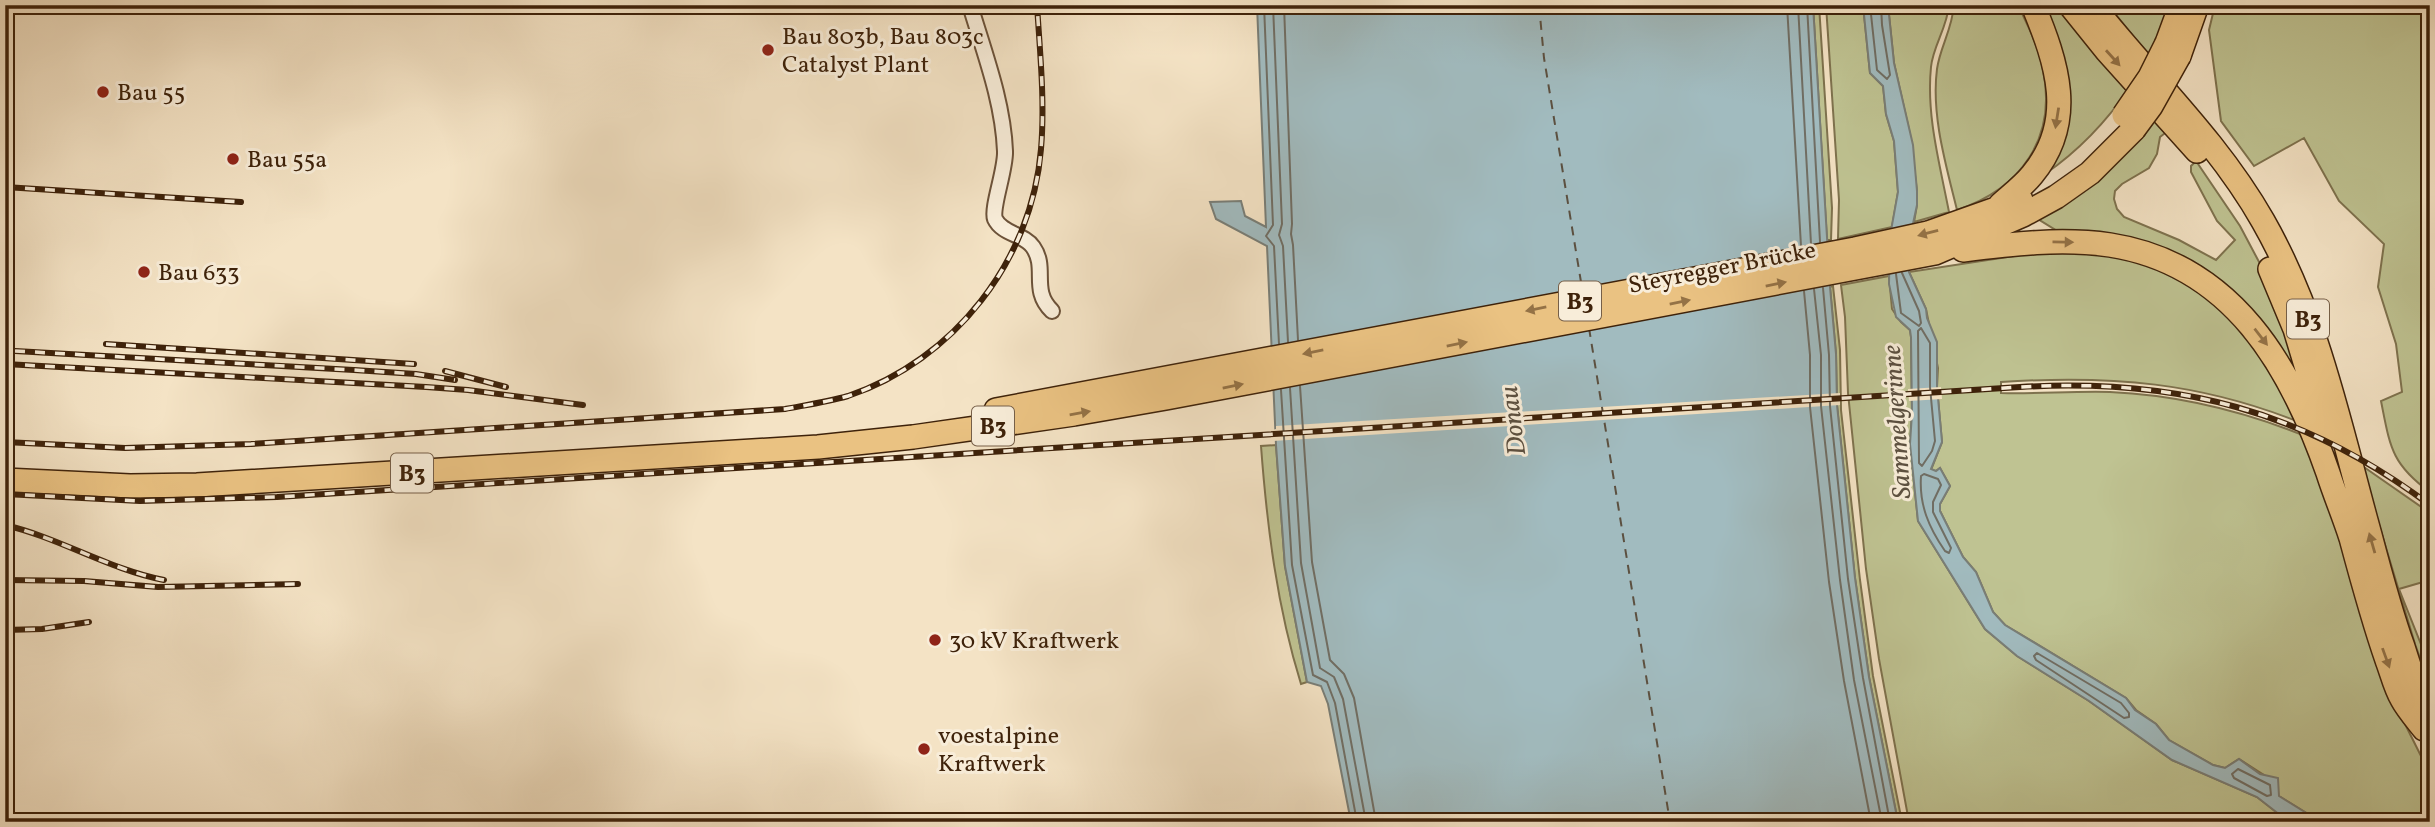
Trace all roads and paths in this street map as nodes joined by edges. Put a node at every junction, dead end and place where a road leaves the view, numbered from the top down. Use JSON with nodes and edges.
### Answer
{"nodes":[{"id":1,"x":970,"y":5,"type":"edge"},
{"id":2,"x":2034,"y":5,"type":"edge"},
{"id":3,"x":2070,"y":5,"type":"edge"},
{"id":4,"x":2092,"y":5,"type":"edge"},
{"id":5,"x":2180,"y":5,"type":"edge"},
{"id":6,"x":2197,"y":5,"type":"edge"},
{"id":7,"x":2173,"y":50,"type":"junction"},
{"id":8,"x":1994,"y":229,"type":"junction"},
{"id":9,"x":1052,"y":311,"type":"dead end"},
{"id":10,"x":1165,"y":389,"type":"junction"},
{"id":11,"x":5,"y":466,"type":"edge"},
{"id":12,"x":5,"y":480,"type":"edge"},
{"id":13,"x":2343,"y":510,"type":"junction"},
{"id":14,"x":2430,"y":735,"type":"edge"}],
"edges":[{"from":1,"to":9,"type":"street"},
{"from":2,"to":8,"type":"main road","one_way":true},
{"from":3,"to":13,"type":"main road","number":"B3","one_way":true},
{"from":14,"to":4,"type":"main road","number":"B3","one_way":true},
{"from":5,"to":7,"type":"main road","number":"B3"},
{"from":6,"to":7,"type":"main road","number":"B3"},
{"from":7,"to":8,"type":"main road","number":"B3","bridge":true},
{"from":8,"to":10,"type":"main road","name":"Steyregger Brücke","number":"B3","one_way":true},
{"from":10,"to":8,"type":"main road","name":"Steyregger Brücke","number":"B3","one_way":true},
{"from":8,"to":13,"type":"main road","number":"B3","one_way":true},
{"from":10,"to":11,"type":"main road","number":"B3"},
{"from":12,"to":10,"type":"main road","number":"B3","one_way":true},
{"from":13,"to":14,"type":"main road","number":"B3","one_way":true}]}
